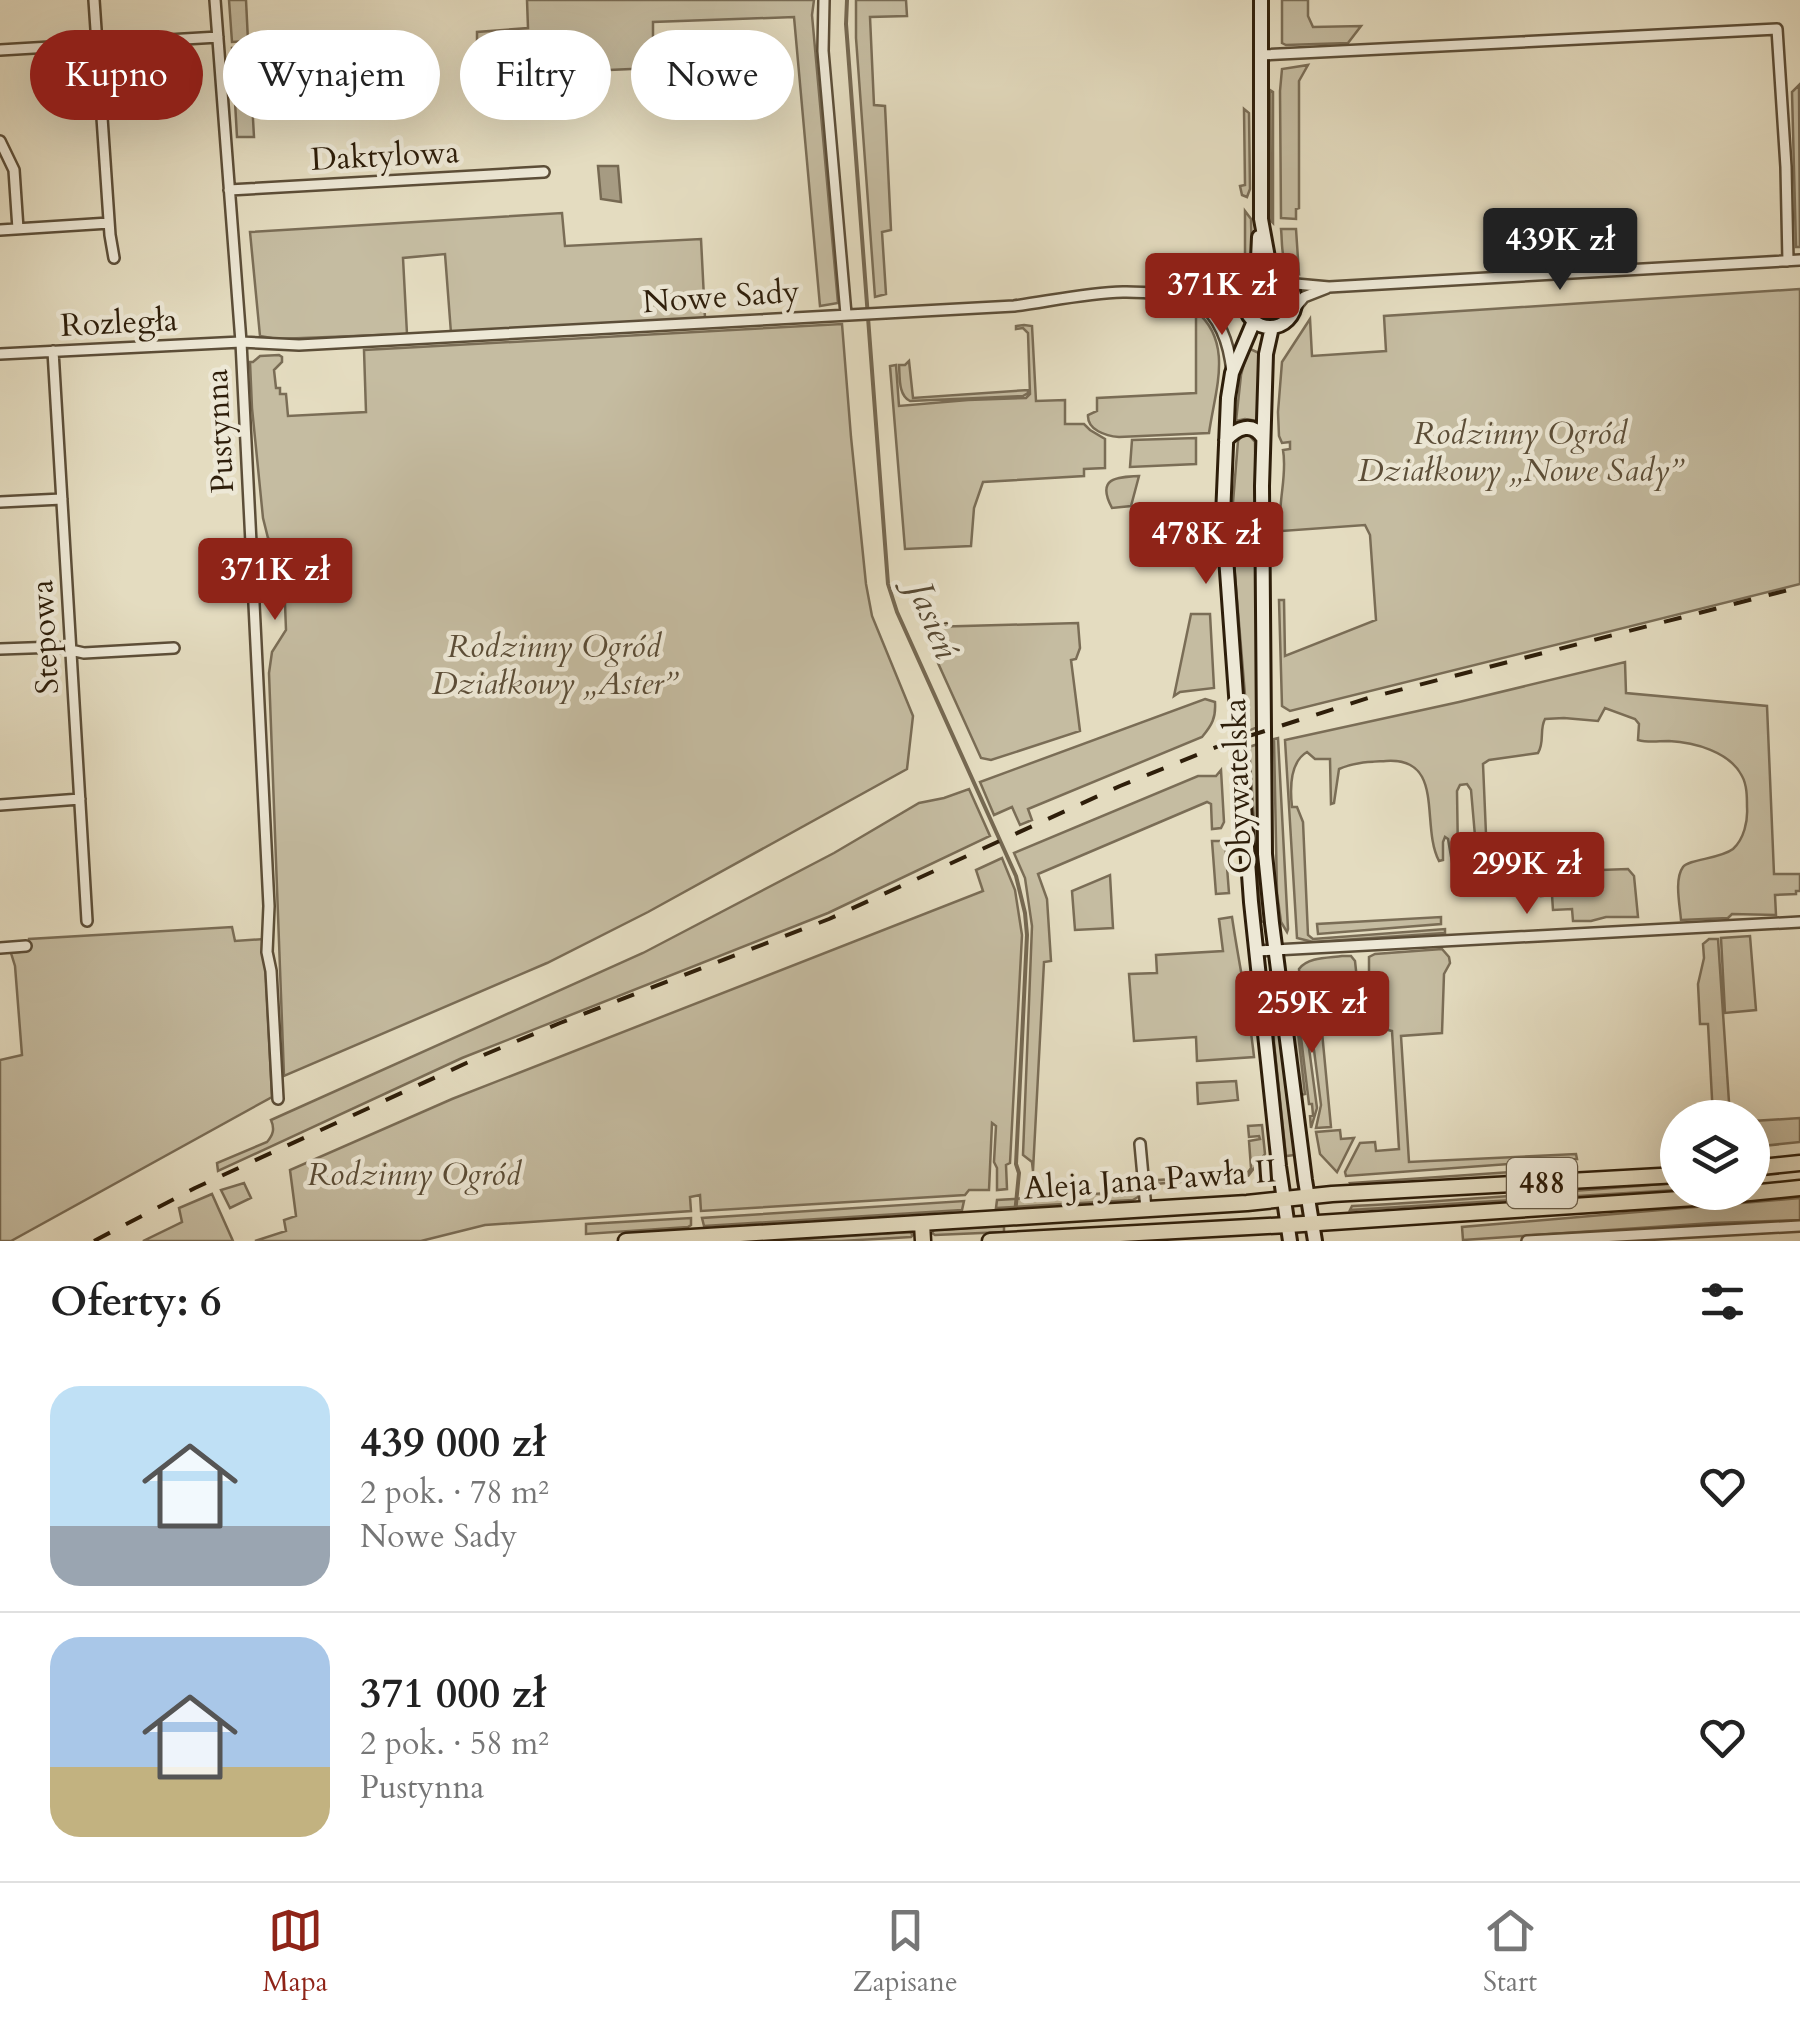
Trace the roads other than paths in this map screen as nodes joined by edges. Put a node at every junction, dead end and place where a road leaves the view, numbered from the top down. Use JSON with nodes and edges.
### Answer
{"nodes":[{"id":1,"x":94,"y":0,"type":"edge"},
{"id":2,"x":215,"y":0,"type":"edge"},
{"id":3,"x":824,"y":0,"type":"edge"},
{"id":4,"x":1260,"y":0,"type":"edge"},
{"id":5,"x":97,"y":30,"type":"edge"},
{"id":6,"x":218,"y":37,"type":"junction"},
{"id":7,"x":203,"y":38,"type":"edge"},
{"id":8,"x":30,"y":48,"type":"edge"},
{"id":9,"x":0,"y":50,"type":"edge"},
{"id":10,"x":1261,"y":55,"type":"junction"},
{"id":11,"x":103,"y":120,"type":"edge"},
{"id":12,"x":0,"y":141,"type":"edge"},
{"id":13,"x":544,"y":172,"type":"dead end"},
{"id":14,"x":229,"y":190,"type":"junction"},
{"id":15,"x":1261,"y":219,"type":"junction"},
{"id":16,"x":109,"y":224,"type":"junction"},
{"id":17,"x":18,"y":229,"type":"junction"},
{"id":18,"x":0,"y":230,"type":"edge"},
{"id":19,"x":114,"y":258,"type":"dead end"},
{"id":20,"x":1800,"y":260,"type":"edge"},
{"id":21,"x":1788,"y":261,"type":"junction"},
{"id":22,"x":1281,"y":281,"type":"junction"},
{"id":23,"x":1252,"y":286,"type":"junction"},
{"id":24,"x":1329,"y":287,"type":"junction"},
{"id":25,"x":1198,"y":297,"type":"junction"},
{"id":26,"x":1294,"y":309,"type":"junction"},
{"id":27,"x":849,"y":314,"type":"junction"},
{"id":28,"x":1250,"y":315,"type":"junction"},
{"id":29,"x":1272,"y":327,"type":"junction"},
{"id":30,"x":240,"y":342,"type":"junction"},
{"id":31,"x":53,"y":351,"type":"junction"},
{"id":32,"x":0,"y":354,"type":"edge"},
{"id":33,"x":1232,"y":372,"type":"junction"},
{"id":34,"x":1262,"y":438,"type":"junction"},
{"id":35,"x":1226,"y":440,"type":"junction"},
{"id":36,"x":62,"y":498,"type":"junction"},
{"id":37,"x":0,"y":502,"type":"edge"},
{"id":38,"x":174,"y":648,"type":"dead end"},
{"id":39,"x":0,"y":650,"type":"edge"},
{"id":40,"x":72,"y":650,"type":"junction"},
{"id":41,"x":80,"y":799,"type":"junction"},
{"id":42,"x":0,"y":805,"type":"edge"},
{"id":43,"x":87,"y":921,"type":"dead end"},
{"id":44,"x":1800,"y":922,"type":"edge"},
{"id":45,"x":26,"y":946,"type":"dead end"},
{"id":46,"x":0,"y":948,"type":"edge"},
{"id":47,"x":1276,"y":950,"type":"junction"},
{"id":48,"x":1256,"y":952,"type":"junction"},
{"id":49,"x":278,"y":1098,"type":"dead end"},
{"id":50,"x":1140,"y":1144,"type":"dead end"},
{"id":51,"x":1800,"y":1163,"type":"edge"},
{"id":52,"x":1770,"y":1166,"type":"edge"},
{"id":53,"x":1660,"y":1176,"type":"edge"},
{"id":54,"x":1800,"y":1188,"type":"edge"},
{"id":55,"x":1308,"y":1197,"type":"junction"},
{"id":56,"x":1284,"y":1199,"type":"junction"},
{"id":57,"x":1146,"y":1209,"type":"junction"},
{"id":58,"x":922,"y":1223,"type":"junction"},
{"id":59,"x":1312,"y":1223,"type":"junction"},
{"id":60,"x":1800,"y":1226,"type":"edge"},
{"id":61,"x":1289,"y":1233,"type":"edge"},
{"id":62,"x":1024,"y":1239,"type":"edge"},
{"id":63,"x":1004,"y":1240,"type":"edge"},
{"id":64,"x":626,"y":1241,"type":"edge"},
{"id":65,"x":923,"y":1241,"type":"edge"},
{"id":66,"x":990,"y":1241,"type":"edge"},
{"id":67,"x":1315,"y":1241,"type":"edge"},
{"id":68,"x":1526,"y":1241,"type":"edge"}],
"edges":[{"from":1,"to":5,"type":"street"},
{"from":2,"to":6,"type":"street","name":"Pustynna"},
{"from":3,"to":27,"type":"street"},
{"from":4,"to":10,"type":"main road"},
{"from":6,"to":7,"type":"street"},
{"from":6,"to":14,"type":"street","name":"Pustynna"},
{"from":8,"to":9,"type":"street"},
{"from":10,"to":15,"type":"main road"},
{"from":10,"to":21,"type":"street"},
{"from":11,"to":16,"type":"street"},
{"from":12,"to":17,"type":"street"},
{"from":13,"to":14,"type":"street","name":"Daktylowa"},
{"from":14,"to":30,"type":"street","name":"Pustynna"},
{"from":15,"to":22,"type":"main road"},
{"from":15,"to":23,"type":"main road"},
{"from":16,"to":17,"type":"street"},
{"from":16,"to":19,"type":"street"},
{"from":17,"to":18,"type":"street"},
{"from":20,"to":21,"type":"street"},
{"from":21,"to":24,"type":"street"},
{"from":22,"to":23,"type":"main road"},
{"from":22,"to":24,"type":"street"},
{"from":22,"to":26,"type":"main road"},
{"from":23,"to":25,"type":"street","name":"Nowe Sady"},
{"from":23,"to":28,"type":"main road"},
{"from":24,"to":26,"type":"street"},
{"from":25,"to":27,"type":"street","name":"Nowe Sady"},
{"from":25,"to":28,"type":"street","name":"Nowe Sady"},
{"from":25,"to":33,"type":"street","name":"Obywatelska"},
{"from":26,"to":29,"type":"main road"},
{"from":27,"to":30,"type":"street","name":"Nowe Sady"},
{"from":28,"to":29,"type":"main road"},
{"from":28,"to":33,"type":"main road","name":"Obywatelska"},
{"from":29,"to":34,"type":"main road","name":"Obywatelska"},
{"from":30,"to":31,"type":"street","name":"Rozległa"},
{"from":30,"to":49,"type":"street","name":"Pustynna"},
{"from":31,"to":32,"type":"street","name":"Rozległa"},
{"from":31,"to":36,"type":"street","name":"Stepowa"},
{"from":33,"to":35,"type":"main road","name":"Obywatelska"},
{"from":34,"to":35,"type":"main road"},
{"from":34,"to":47,"type":"main road","name":"Obywatelska"},
{"from":35,"to":48,"type":"main road","name":"Obywatelska"},
{"from":36,"to":37,"type":"street"},
{"from":36,"to":40,"type":"street","name":"Stepowa"},
{"from":38,"to":40,"type":"street"},
{"from":39,"to":40,"type":"street"},
{"from":40,"to":41,"type":"street","name":"Stepowa"},
{"from":41,"to":42,"type":"street"},
{"from":41,"to":43,"type":"street","name":"Stepowa"},
{"from":44,"to":47,"type":"street"},
{"from":45,"to":46,"type":"street"},
{"from":47,"to":48,"type":"street"},
{"from":47,"to":55,"type":"main road","name":"Obywatelska"},
{"from":48,"to":56,"type":"main road","name":"Obywatelska"},
{"from":50,"to":57,"type":"street"},
{"from":51,"to":52,"type":"main road"},
{"from":53,"to":55,"type":"main road","name":"Aleja Jana Pawła II","number":"488"},
{"from":54,"to":59,"type":"main road","name":"Aleja Jana Pawła II","number":"488"},
{"from":55,"to":56,"type":"main road","name":"Aleja Jana Pawła II","number":"488"},
{"from":55,"to":59,"type":"main road","name":"Obywatelska"},
{"from":56,"to":57,"type":"main road","name":"Aleja Jana Pawła II","number":"488"},
{"from":56,"to":61,"type":"main road","name":"Obywatelska"},
{"from":57,"to":58,"type":"main road","name":"Aleja Jana Pawła II","number":"488"},
{"from":58,"to":64,"type":"main road","name":"Aleja Jana Pawła II","number":"488"},
{"from":58,"to":65,"type":"main road"},
{"from":59,"to":61,"type":"main road","name":"Aleja Jana Pawła II","number":"488"},
{"from":59,"to":67,"type":"main road","name":"Obywatelska"},
{"from":60,"to":68,"type":"street"},
{"from":61,"to":62,"type":"main road","name":"Aleja Jana Pawła II","number":"488"},
{"from":62,"to":63,"type":"main road","name":"Aleja Jana Pawła II","number":"488"},
{"from":63,"to":66,"type":"main road","name":"Aleja Jana Pawła II","number":"488"}]}
